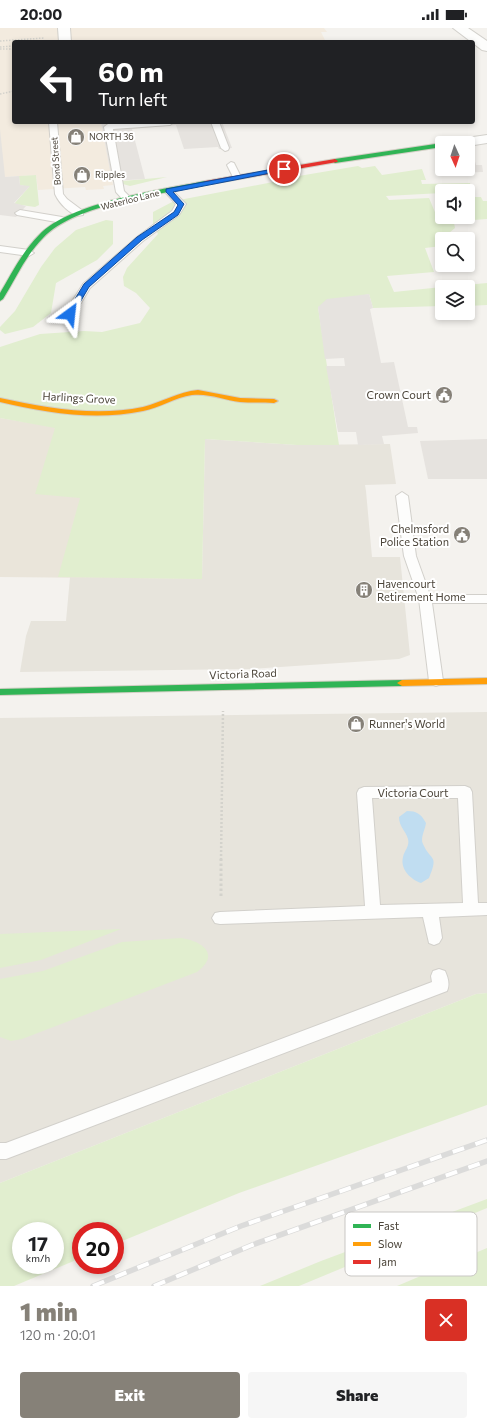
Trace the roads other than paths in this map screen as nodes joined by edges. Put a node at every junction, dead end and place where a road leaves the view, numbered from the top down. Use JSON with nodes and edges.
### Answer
{"nodes":[{"id":1,"x":482,"y":28,"type":"edge"},
{"id":2,"x":462,"y":30,"type":"edge"},
{"id":3,"x":487,"y":47,"type":"edge"},
{"id":4,"x":53,"y":124,"type":"edge"},
{"id":5,"x":145,"y":124,"type":"edge"},
{"id":6,"x":216,"y":124,"type":"edge"},
{"id":7,"x":487,"y":139,"type":"edge"},
{"id":8,"x":475,"y":141,"type":"edge"},
{"id":9,"x":435,"y":146,"type":"edge"},
{"id":10,"x":225,"y":148,"type":"dead end"},
{"id":11,"x":231,"y":165,"type":"dead end"},
{"id":12,"x":237,"y":177,"type":"junction"},
{"id":13,"x":168,"y":191,"type":"junction"},
{"id":14,"x":128,"y":200,"type":"junction"},
{"id":15,"x":20,"y":213,"type":"dead end"},
{"id":16,"x":80,"y":213,"type":"junction"},
{"id":17,"x":62,"y":220,"type":"junction"},
{"id":18,"x":0,"y":249,"type":"edge"},
{"id":19,"x":29,"y":253,"type":"junction"},
{"id":20,"x":0,"y":299,"type":"edge"},
{"id":21,"x":70,"y":314,"type":"dead end"},
{"id":22,"x":0,"y":400,"type":"edge"},
{"id":23,"x":274,"y":401,"type":"dead end"},
{"id":24,"x":402,"y":496,"type":"dead end"},
{"id":25,"x":425,"y":599,"type":"junction"},
{"id":26,"x":487,"y":599,"type":"edge"},
{"id":27,"x":436,"y":681,"type":"junction"},
{"id":28,"x":487,"y":681,"type":"edge"},
{"id":29,"x":0,"y":692,"type":"edge"},
{"id":30,"x":471,"y":909,"type":"junction"},
{"id":31,"x":487,"y":909,"type":"edge"},
{"id":32,"x":430,"y":910,"type":"junction"},
{"id":33,"x":373,"y":912,"type":"junction"},
{"id":34,"x":220,"y":918,"type":"road end"},
{"id":35,"x":434,"y":938,"type":"dead end"},
{"id":36,"x":439,"y":976,"type":"dead end"},
{"id":37,"x":0,"y":1151,"type":"edge"}],
"edges":[{"from":1,"to":2,"type":"street"},
{"from":2,"to":3,"type":"street"},
{"from":4,"to":16,"type":"lane","name":"Bond Street"},
{"from":5,"to":14,"type":"lane"},
{"from":6,"to":10,"type":"lane"},
{"from":7,"to":8,"type":"street"},
{"from":9,"to":12,"type":"street","name":"Waterloo Lane"},
{"from":11,"to":12,"type":"lane"},
{"from":12,"to":13,"type":"street","name":"Waterloo Lane"},
{"from":13,"to":14,"type":"street","name":"Waterloo Lane"},
{"from":13,"to":21,"type":"lane"},
{"from":14,"to":16,"type":"street","name":"Waterloo Lane"},
{"from":15,"to":17,"type":"lane"},
{"from":16,"to":17,"type":"street","name":"Waterloo Lane"},
{"from":17,"to":19,"type":"street","name":"Waterloo Lane"},
{"from":18,"to":19,"type":"lane"},
{"from":19,"to":20,"type":"street","name":"Waterloo Lane"},
{"from":22,"to":23,"type":"street","name":"Harlings Grove"},
{"from":24,"to":25,"type":"lane"},
{"from":25,"to":26,"type":"lane"},
{"from":25,"to":27,"type":"lane"},
{"from":27,"to":28,"type":"street","name":"Victoria Road"},
{"from":27,"to":29,"type":"street","name":"Victoria Road"},
{"from":30,"to":31,"type":"lane"},
{"from":30,"to":32,"type":"lane"},
{"from":30,"to":33,"type":"lane","name":"Victoria Court"},
{"from":32,"to":33,"type":"lane"},
{"from":32,"to":35,"type":"lane"},
{"from":33,"to":34,"type":"lane"},
{"from":36,"to":37,"type":"lane"}]}
